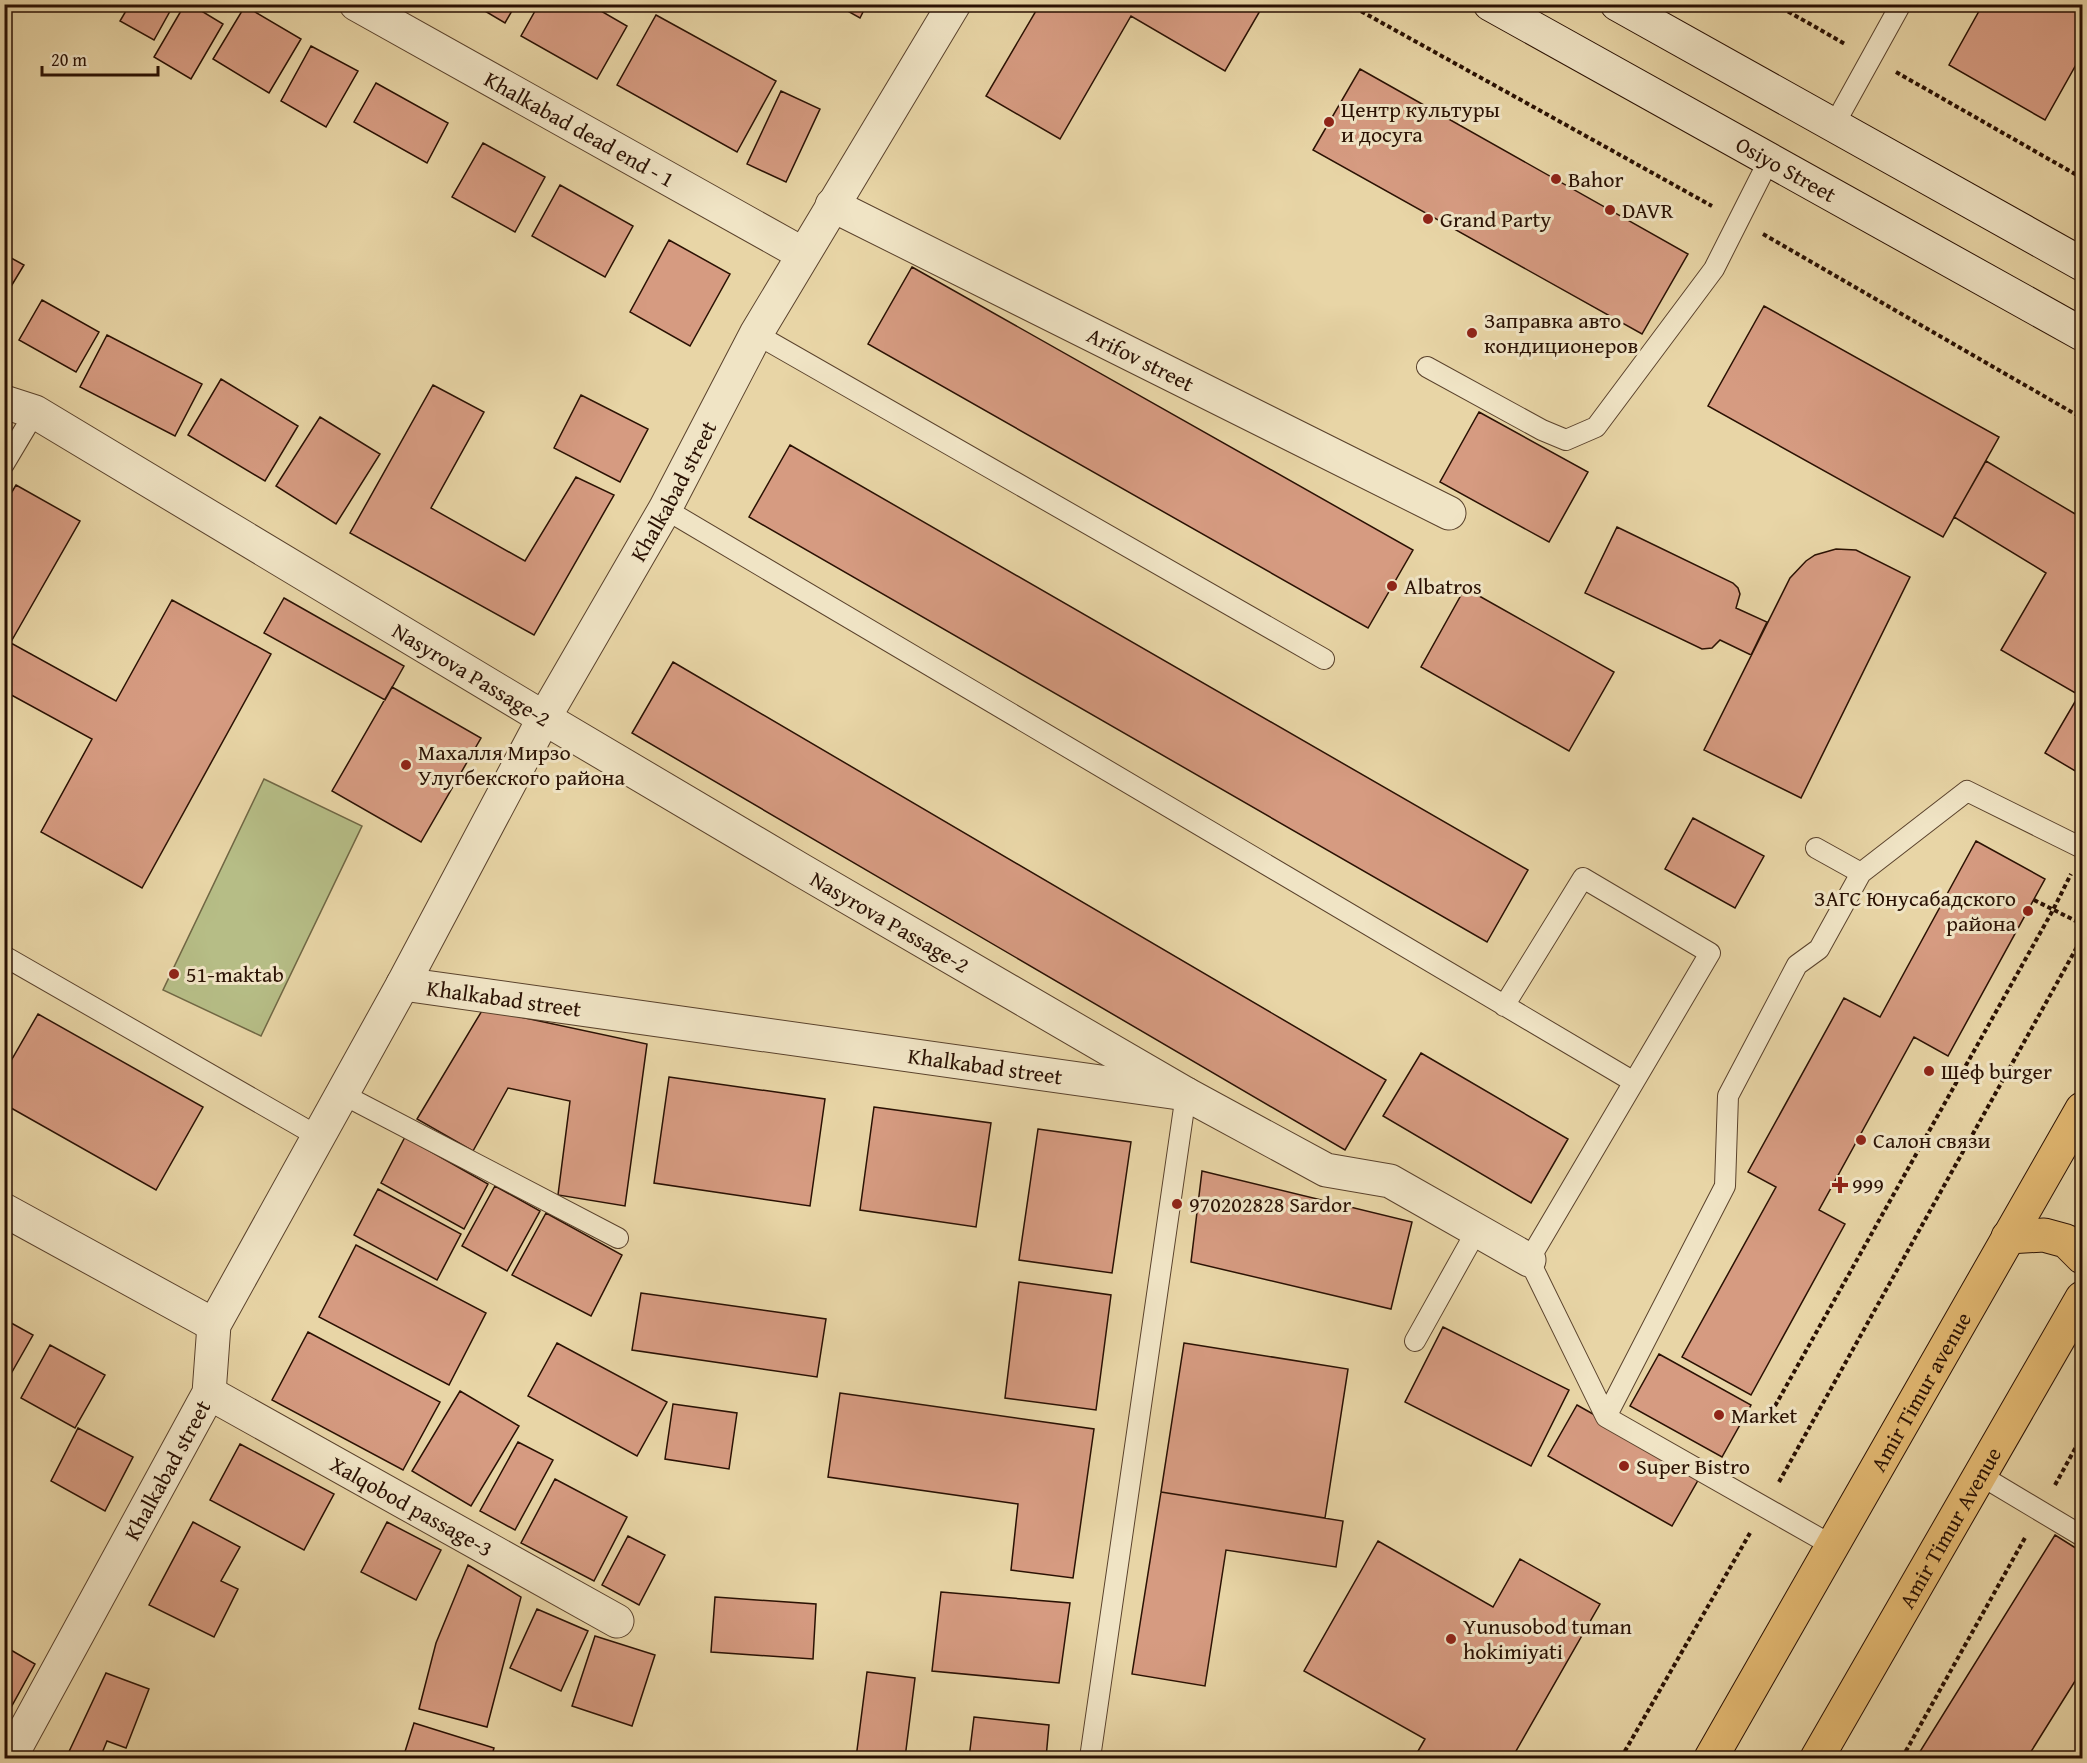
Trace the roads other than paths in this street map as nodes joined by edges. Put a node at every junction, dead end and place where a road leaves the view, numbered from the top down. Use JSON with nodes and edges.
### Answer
{"nodes":[{"id":1,"x":356,"y":4,"type":"edge"},
{"id":2,"x":954,"y":4,"type":"edge"},
{"id":3,"x":1490,"y":4,"type":"edge"},
{"id":4,"x":1617,"y":4,"type":"edge"},
{"id":5,"x":1901,"y":4,"type":"edge"},
{"id":6,"x":1834,"y":125,"type":"junction"},
{"id":7,"x":1769,"y":160,"type":"junction"},
{"id":8,"x":832,"y":205,"type":"junction"},
{"id":9,"x":803,"y":254,"type":"junction"},
{"id":10,"x":2082,"y":264,"type":"edge"},
{"id":11,"x":756,"y":334,"type":"junction"},
{"id":12,"x":2082,"y":334,"type":"edge"},
{"id":13,"x":1427,"y":367,"type":"dead end"},
{"id":14,"x":4,"y":394,"type":"edge"},
{"id":15,"x":20,"y":407,"type":"edge"},
{"id":16,"x":4,"y":464,"type":"edge"},
{"id":17,"x":665,"y":509,"type":"junction"},
{"id":18,"x":1449,"y":513,"type":"dead end"},
{"id":19,"x":1324,"y":659,"type":"dead end"},
{"id":20,"x":544,"y":718,"type":"junction"},
{"id":21,"x":2082,"y":848,"type":"edge"},
{"id":22,"x":1816,"y":849,"type":"dead end"},
{"id":23,"x":1861,"y":873,"type":"junction"},
{"id":24,"x":4,"y":956,"type":"edge"},
{"id":25,"x":403,"y":984,"type":"junction"},
{"id":26,"x":1504,"y":1006,"type":"junction"},
{"id":27,"x":1634,"y":1082,"type":"junction"},
{"id":28,"x":342,"y":1094,"type":"junction"},
{"id":29,"x":1186,"y":1094,"type":"junction"},
{"id":30,"x":2082,"y":1109,"type":"edge"},
{"id":31,"x":319,"y":1137,"type":"junction"},
{"id":32,"x":4,"y":1210,"type":"edge"},
{"id":33,"x":1477,"y":1230,"type":"junction"},
{"id":34,"x":618,"y":1238,"type":"dead end"},
{"id":35,"x":2008,"y":1238,"type":"junction"},
{"id":36,"x":2082,"y":1257,"type":"edge"},
{"id":37,"x":1529,"y":1260,"type":"junction"},
{"id":38,"x":2082,"y":1298,"type":"edge"},
{"id":39,"x":214,"y":1325,"type":"junction"},
{"id":40,"x":1415,"y":1341,"type":"dead end"},
{"id":41,"x":209,"y":1393,"type":"junction"},
{"id":42,"x":1606,"y":1417,"type":"junction"},
{"id":43,"x":1980,"y":1475,"type":"junction"},
{"id":44,"x":2082,"y":1536,"type":"edge"},
{"id":45,"x":1833,"y":1546,"type":"junction"},
{"id":46,"x":617,"y":1621,"type":"dead end"},
{"id":47,"x":10,"y":1758,"type":"edge"},
{"id":48,"x":1090,"y":1758,"type":"edge"},
{"id":49,"x":1711,"y":1758,"type":"edge"},
{"id":50,"x":1817,"y":1758,"type":"edge"}],
"edges":[{"from":1,"to":9,"type":"street","name":"Khalkabad dead end - 1"},
{"from":2,"to":8,"type":"street","name":"Khalkabad street"},
{"from":3,"to":7,"type":"street","name":"Osiyo Street"},
{"from":4,"to":6,"type":"street"},
{"from":5,"to":6,"type":"lane"},
{"from":6,"to":10,"type":"street"},
{"from":7,"to":12,"type":"street","name":"Osiyo Street"},
{"from":7,"to":13,"type":"lane"},
{"from":8,"to":9,"type":"street","name":"Khalkabad street"},
{"from":8,"to":18,"type":"street","name":"Arifov street"},
{"from":9,"to":11,"type":"street","name":"Khalkabad street"},
{"from":11,"to":17,"type":"street","name":"Khalkabad street"},
{"from":11,"to":19,"type":"lane"},
{"from":14,"to":15,"type":"street","name":"Nasyrova Passage-2"},
{"from":15,"to":16,"type":"lane"},
{"from":15,"to":20,"type":"street","name":"Nasyrova Passage-2"},
{"from":17,"to":20,"type":"street","name":"Khalkabad street"},
{"from":17,"to":26,"type":"lane"},
{"from":20,"to":25,"type":"street","name":"Khalkabad street"},
{"from":20,"to":29,"type":"street","name":"Nasyrova Passage-2"},
{"from":21,"to":23,"type":"lane"},
{"from":22,"to":23,"type":"lane"},
{"from":23,"to":42,"type":"lane"},
{"from":24,"to":31,"type":"lane"},
{"from":25,"to":28,"type":"street","name":"Khalkabad street"},
{"from":25,"to":29,"type":"street","name":"Khalkabad street"},
{"from":26,"to":27,"type":"lane"},
{"from":26,"to":27,"type":"lane"},
{"from":27,"to":37,"type":"lane"},
{"from":28,"to":31,"type":"street","name":"Khalkabad street"},
{"from":28,"to":34,"type":"lane"},
{"from":29,"to":33,"type":"street","name":"Khalkabad street"},
{"from":29,"to":48,"type":"lane"},
{"from":30,"to":35,"type":"main road"},
{"from":31,"to":39,"type":"street","name":"Khalkabad street"},
{"from":32,"to":39,"type":"street"},
{"from":33,"to":37,"type":"street","name":"Khalkabad street"},
{"from":33,"to":40,"type":"lane"},
{"from":35,"to":36,"type":"main road"},
{"from":35,"to":45,"type":"main road","name":"Amir Timur avenue"},
{"from":37,"to":42,"type":"lane"},
{"from":38,"to":43,"type":"main road","name":"Amir Timur Avenue"},
{"from":39,"to":41,"type":"street","name":"Khalkabad street"},
{"from":41,"to":46,"type":"street","name":"Xalqobod passage-3"},
{"from":41,"to":47,"type":"street","name":"Khalkabad street"},
{"from":42,"to":45,"type":"lane"},
{"from":43,"to":44,"type":"lane"},
{"from":43,"to":50,"type":"main road","name":"Amir Timur Avenue"},
{"from":45,"to":49,"type":"main road"}]}
